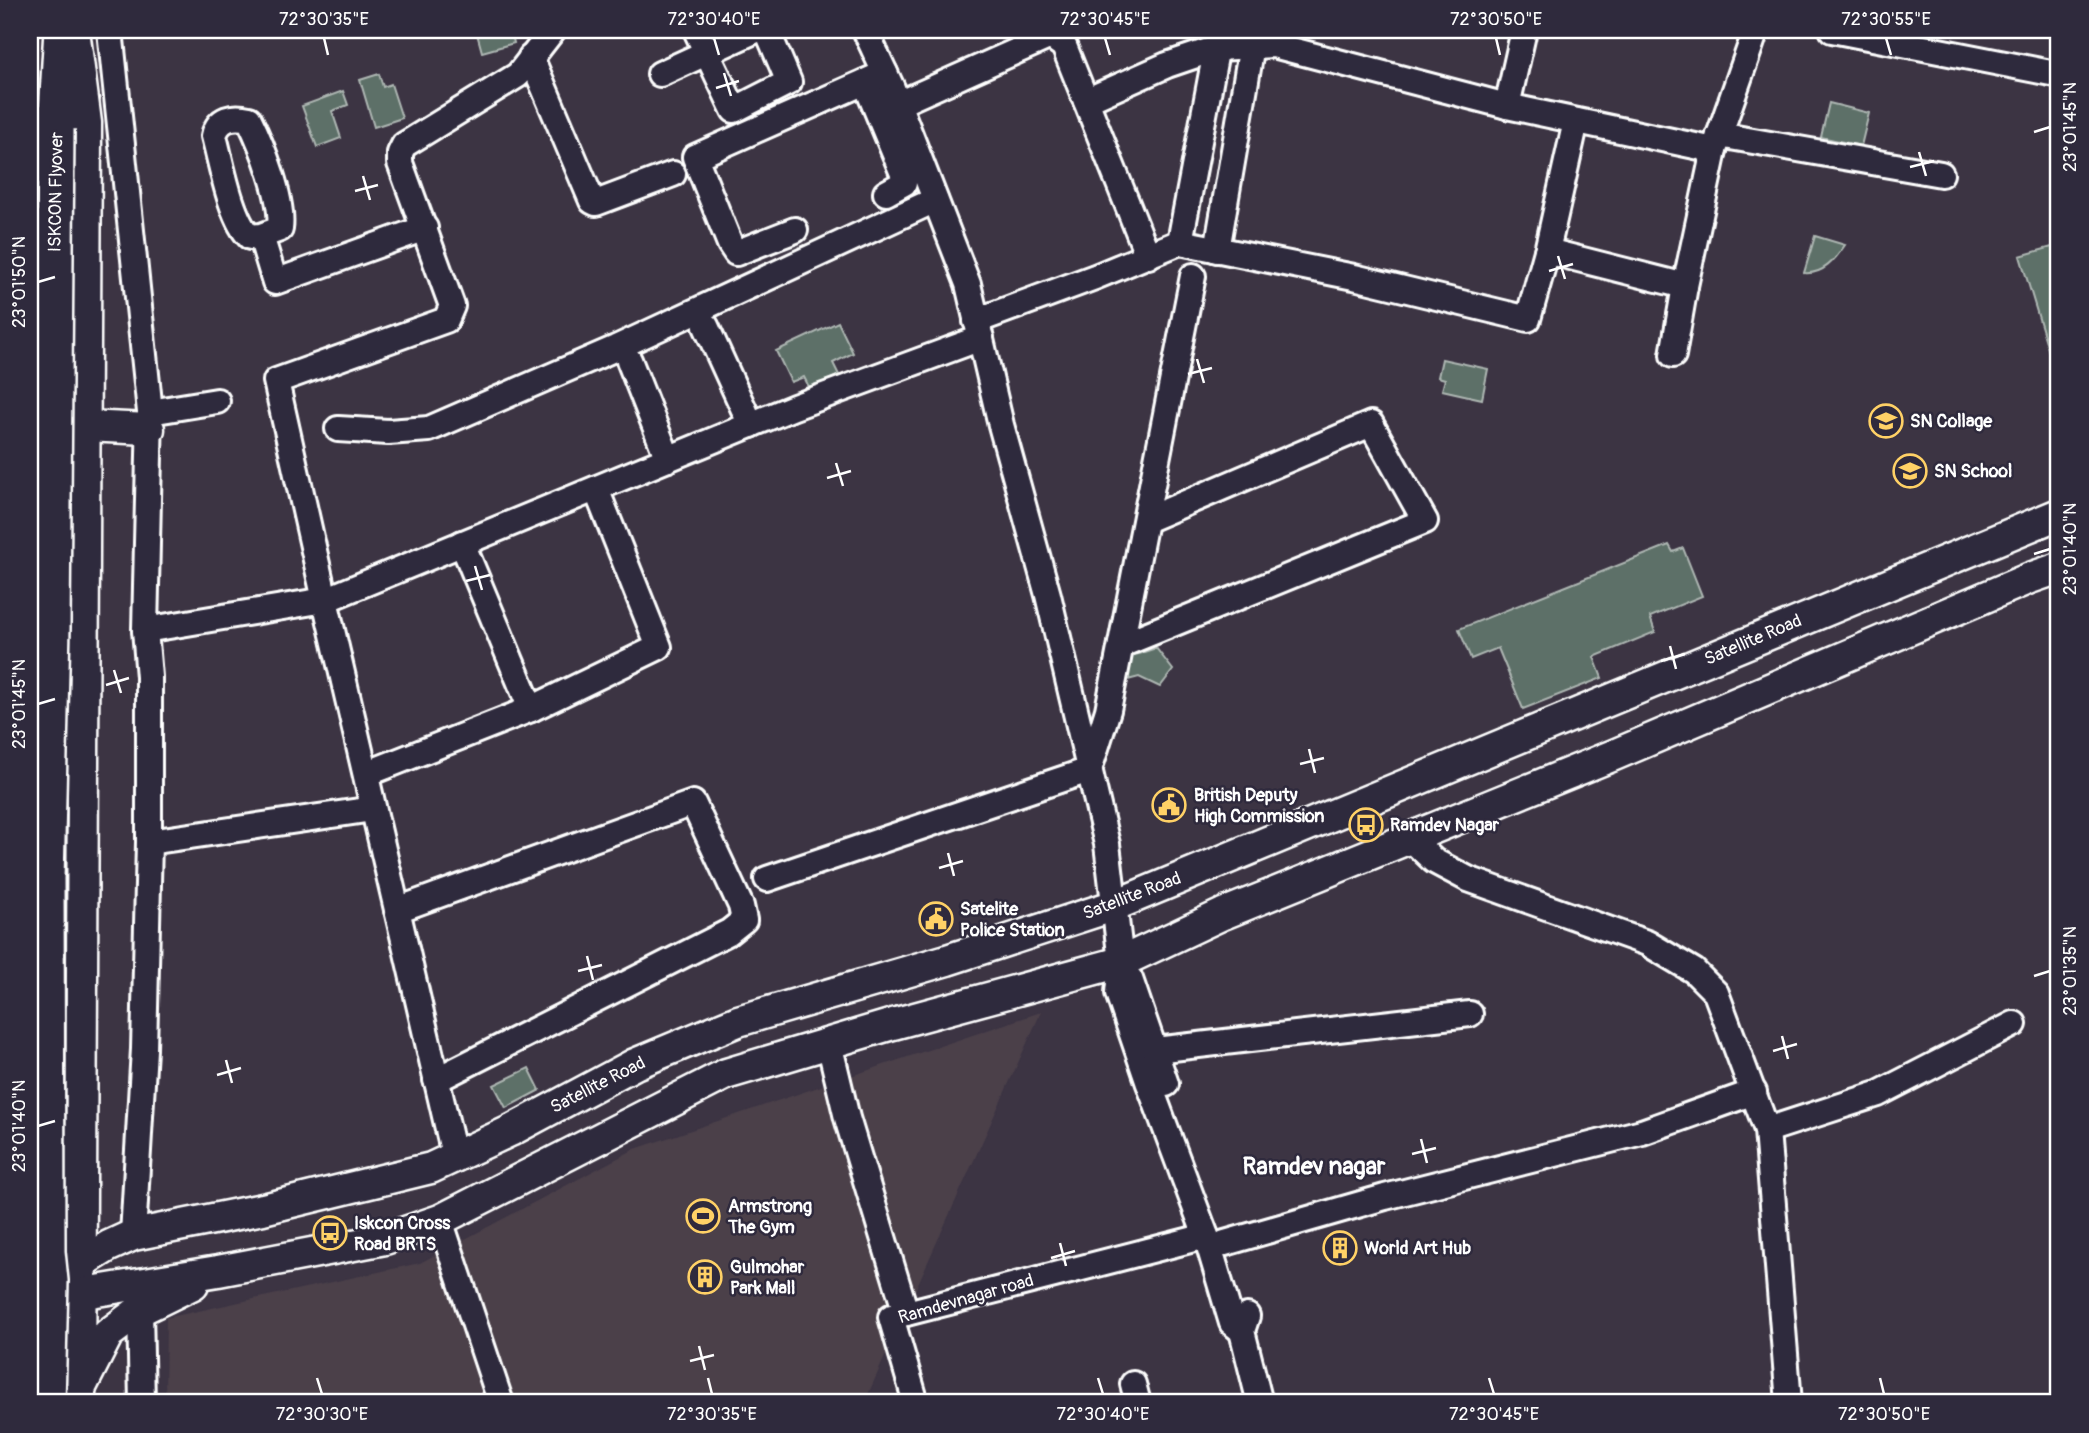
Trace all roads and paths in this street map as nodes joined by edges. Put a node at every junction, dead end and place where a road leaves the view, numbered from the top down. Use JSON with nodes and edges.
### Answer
{"nodes":[{"id":1,"x":61,"y":30,"type":"edge"},
{"id":2,"x":74,"y":30,"type":"edge"},
{"id":3,"x":110,"y":30,"type":"edge"},
{"id":4,"x":553,"y":30,"type":"edge"},
{"id":5,"x":696,"y":30,"type":"edge"},
{"id":6,"x":756,"y":30,"type":"edge"},
{"id":7,"x":767,"y":30,"type":"edge"},
{"id":8,"x":865,"y":30,"type":"edge"},
{"id":9,"x":1524,"y":30,"type":"edge"},
{"id":10,"x":1756,"y":30,"type":"edge"},
{"id":11,"x":1832,"y":30,"type":"edge"},
{"id":12,"x":1219,"y":39,"type":"edge"},
{"id":13,"x":1252,"y":45,"type":"junction"},
{"id":14,"x":707,"y":53,"type":"junction"},
{"id":15,"x":531,"y":57,"type":"junction"},
{"id":16,"x":660,"y":74,"type":"dead end"},
{"id":17,"x":2056,"y":74,"type":"dead end"},
{"id":18,"x":875,"y":77,"type":"junction"},
{"id":19,"x":1086,"y":101,"type":"junction"},
{"id":20,"x":898,"y":104,"type":"junction"},
{"id":21,"x":1507,"y":106,"type":"junction"},
{"id":22,"x":1576,"y":121,"type":"junction"},
{"id":23,"x":1717,"y":143,"type":"junction"},
{"id":24,"x":673,"y":174,"type":"dead end"},
{"id":25,"x":1941,"y":174,"type":"dead end"},
{"id":26,"x":886,"y":193,"type":"dead end"},
{"id":27,"x":935,"y":200,"type":"junction"},
{"id":28,"x":425,"y":228,"type":"junction"},
{"id":29,"x":795,"y":230,"type":"dead end"},
{"id":30,"x":261,"y":236,"type":"dead end"},
{"id":31,"x":1180,"y":242,"type":"junction"},
{"id":32,"x":1217,"y":250,"type":"junction"},
{"id":33,"x":1547,"y":251,"type":"junction"},
{"id":34,"x":1148,"y":256,"type":"junction"},
{"id":35,"x":1194,"y":276,"type":"dead end"},
{"id":36,"x":1685,"y":286,"type":"junction"},
{"id":37,"x":706,"y":327,"type":"dead end"},
{"id":38,"x":978,"y":330,"type":"junction"},
{"id":39,"x":1673,"y":355,"type":"dead end"},
{"id":40,"x":629,"y":360,"type":"dead end"},
{"id":41,"x":217,"y":401,"type":"dead end"},
{"id":42,"x":149,"y":421,"type":"junction"},
{"id":43,"x":751,"y":425,"type":"junction"},
{"id":44,"x":85,"y":426,"type":"junction"},
{"id":45,"x":338,"y":429,"type":"dead end"},
{"id":46,"x":668,"y":459,"type":"junction"},
{"id":47,"x":596,"y":489,"type":"junction"},
{"id":48,"x":2059,"y":514,"type":"edge"},
{"id":49,"x":1146,"y":520,"type":"junction"},
{"id":50,"x":462,"y":543,"type":"junction"},
{"id":51,"x":2059,"y":568,"type":"edge"},
{"id":52,"x":325,"y":600,"type":"junction"},
{"id":53,"x":145,"y":630,"type":"junction"},
{"id":54,"x":1121,"y":645,"type":"junction"},
{"id":55,"x":531,"y":709,"type":"junction"},
{"id":56,"x":1089,"y":770,"type":"junction"},
{"id":57,"x":366,"y":774,"type":"junction"},
{"id":58,"x":373,"y":809,"type":"junction"},
{"id":59,"x":1411,"y":839,"type":"junction"},
{"id":60,"x":149,"y":842,"type":"junction"},
{"id":61,"x":767,"y":879,"type":"dead end"},
{"id":62,"x":1113,"y":906,"type":"junction"},
{"id":63,"x":397,"y":910,"type":"junction"},
{"id":64,"x":1121,"y":962,"type":"junction"},
{"id":65,"x":1470,"y":1014,"type":"dead end"},
{"id":66,"x":2014,"y":1024,"type":"dead end"},
{"id":67,"x":829,"y":1043,"type":"junction"},
{"id":68,"x":1155,"y":1050,"type":"junction"},
{"id":69,"x":436,"y":1080,"type":"junction"},
{"id":70,"x":1754,"y":1092,"type":"junction"},
{"id":71,"x":1767,"y":1130,"type":"junction"},
{"id":72,"x":455,"y":1159,"type":"junction"},
{"id":73,"x":440,"y":1220,"type":"junction"},
{"id":74,"x":133,"y":1235,"type":"junction"},
{"id":75,"x":1215,"y":1239,"type":"junction"},
{"id":76,"x":218,"y":1271,"type":"junction"},
{"id":77,"x":30,"y":1272,"type":"edge"},
{"id":78,"x":81,"y":1279,"type":"junction"},
{"id":79,"x":30,"y":1302,"type":"edge"},
{"id":80,"x":140,"y":1310,"type":"junction"},
{"id":81,"x":906,"y":1313,"type":"junction"},
{"id":82,"x":30,"y":1387,"type":"edge"},
{"id":83,"x":80,"y":1395,"type":"edge"},
{"id":84,"x":47,"y":1403,"type":"edge"},
{"id":85,"x":142,"y":1403,"type":"edge"},
{"id":86,"x":501,"y":1403,"type":"edge"},
{"id":87,"x":916,"y":1403,"type":"edge"},
{"id":88,"x":1260,"y":1403,"type":"edge"},
{"id":89,"x":1789,"y":1403,"type":"edge"}],
"edges":[{"from":1,"to":84,"type":"highway","name":"ISKCON Flyover","bridge":true},
{"from":2,"to":44,"type":"main road"},
{"from":3,"to":42,"type":"street"},
{"from":4,"to":15,"type":"street"},
{"from":5,"to":14,"type":"street"},
{"from":6,"to":14,"type":"street"},
{"from":7,"to":14,"type":"street"},
{"from":8,"to":18,"type":"street"},
{"from":9,"to":21,"type":"street"},
{"from":10,"to":23,"type":"street"},
{"from":11,"to":17,"type":"street"},
{"from":12,"to":13,"type":"street"},
{"from":12,"to":19,"type":"street"},
{"from":12,"to":31,"type":"street"},
{"from":13,"to":21,"type":"street"},
{"from":13,"to":32,"type":"street"},
{"from":14,"to":16,"type":"street"},
{"from":15,"to":24,"type":"street"},
{"from":15,"to":28,"type":"street"},
{"from":18,"to":20,"type":"street"},
{"from":18,"to":26,"type":"street"},
{"from":18,"to":29,"type":"street"},
{"from":19,"to":20,"type":"street"},
{"from":19,"to":34,"type":"street"},
{"from":20,"to":27,"type":"street"},
{"from":21,"to":22,"type":"street"},
{"from":22,"to":23,"type":"street"},
{"from":22,"to":33,"type":"street"},
{"from":23,"to":25,"type":"street"},
{"from":23,"to":36,"type":"street"},
{"from":27,"to":38,"type":"street"},
{"from":27,"to":45,"type":"street"},
{"from":28,"to":30,"type":"street"},
{"from":28,"to":52,"type":"street"},
{"from":31,"to":32,"type":"street"},
{"from":31,"to":34,"type":"street"},
{"from":32,"to":33,"type":"street"},
{"from":33,"to":36,"type":"street"},
{"from":34,"to":38,"type":"street"},
{"from":35,"to":49,"type":"street"},
{"from":36,"to":39,"type":"street"},
{"from":37,"to":43,"type":"street"},
{"from":38,"to":43,"type":"street"},
{"from":38,"to":56,"type":"street"},
{"from":40,"to":46,"type":"street"},
{"from":41,"to":42,"type":"street"},
{"from":42,"to":44,"type":"main road"},
{"from":42,"to":53,"type":"street"},
{"from":43,"to":46,"type":"street"},
{"from":44,"to":78,"type":"main road"},
{"from":46,"to":47,"type":"street"},
{"from":47,"to":50,"type":"street"},
{"from":47,"to":55,"type":"street"},
{"from":48,"to":62,"type":"main road","name":"Satellite Road"},
{"from":49,"to":54,"type":"street"},
{"from":49,"to":54,"type":"street"},
{"from":50,"to":52,"type":"street"},
{"from":50,"to":55,"type":"street"},
{"from":51,"to":59,"type":"main road","name":"Satellite Road"},
{"from":52,"to":53,"type":"street"},
{"from":52,"to":57,"type":"street"},
{"from":53,"to":60,"type":"street"},
{"from":54,"to":56,"type":"street"},
{"from":55,"to":57,"type":"street"},
{"from":56,"to":61,"type":"street"},
{"from":56,"to":62,"type":"street"},
{"from":57,"to":58,"type":"street"},
{"from":58,"to":60,"type":"street"},
{"from":58,"to":63,"type":"street"},
{"from":59,"to":64,"type":"main road","name":"Satellite Road"},
{"from":59,"to":70,"type":"street"},
{"from":60,"to":74,"type":"street"},
{"from":62,"to":64,"type":"street"},
{"from":62,"to":72,"type":"main road","name":"Satellite Road"},
{"from":63,"to":69,"type":"street"},
{"from":63,"to":69,"type":"street"},
{"from":64,"to":67,"type":"main road","name":"Satellite Road"},
{"from":64,"to":68,"type":"street"},
{"from":64,"to":75,"type":"street"},
{"from":65,"to":68,"type":"street"},
{"from":66,"to":71,"type":"street"},
{"from":67,"to":73,"type":"main road","name":"Satellite Road"},
{"from":67,"to":81,"type":"street"},
{"from":68,"to":75,"type":"street"},
{"from":69,"to":72,"type":"street"},
{"from":70,"to":71,"type":"street"},
{"from":70,"to":75,"type":"street","name":"Ramdevnagar road"},
{"from":71,"to":89,"type":"street"},
{"from":72,"to":74,"type":"main road","name":"Satellite Road"},
{"from":73,"to":76,"type":"main road","name":"Satellite Road"},
{"from":73,"to":86,"type":"street"},
{"from":74,"to":78,"type":"main road","name":"Satellite Road"},
{"from":75,"to":81,"type":"street","name":"Ramdevnagar road"},
{"from":75,"to":88,"type":"street"},
{"from":76,"to":78,"type":"main road","name":"Satellite Road"},
{"from":76,"to":80,"type":"main road"},
{"from":77,"to":78,"type":"main road","name":"Satellite Road"},
{"from":78,"to":79,"type":"main road","name":"Satellite Road"},
{"from":78,"to":83,"type":"main road"},
{"from":80,"to":83,"type":"main road"},
{"from":80,"to":85,"type":"street"},
{"from":81,"to":87,"type":"street","name":"Ramdevnagar road"},
{"from":82,"to":83,"type":"main road"}]}
